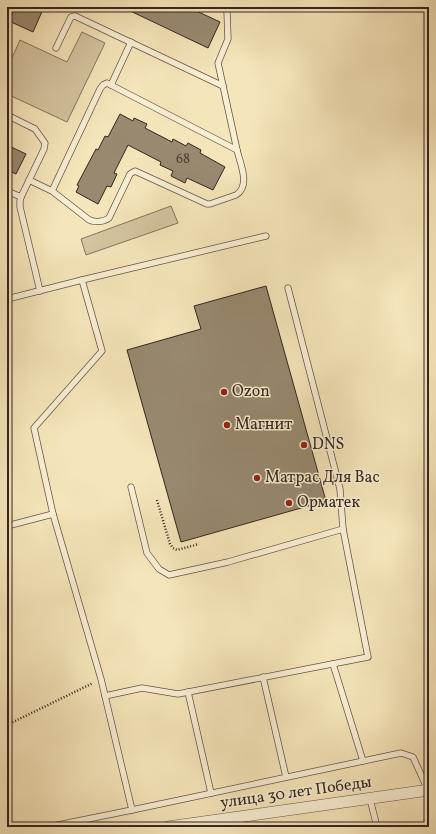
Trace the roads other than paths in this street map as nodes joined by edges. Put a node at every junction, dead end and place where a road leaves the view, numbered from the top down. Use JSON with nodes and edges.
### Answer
{"nodes":[{"id":1,"x":222,"y":7,"type":"edge"},
{"id":2,"x":131,"y":42,"type":"junction"},
{"id":3,"x":56,"y":48,"type":"dead end"},
{"id":4,"x":111,"y":85,"type":"junction"},
{"id":5,"x":223,"y":86,"type":"junction"},
{"id":6,"x":7,"y":115,"type":"edge"},
{"id":7,"x":238,"y":150,"type":"junction"},
{"id":8,"x":29,"y":180,"type":"junction"},
{"id":9,"x":7,"y":191,"type":"edge"},
{"id":10,"x":52,"y":191,"type":"junction"},
{"id":11,"x":21,"y":197,"type":"junction"},
{"id":12,"x":266,"y":236,"type":"dead end"},
{"id":13,"x":82,"y":280,"type":"junction"},
{"id":14,"x":288,"y":288,"type":"dead end"},
{"id":15,"x":40,"y":290,"type":"junction"},
{"id":16,"x":7,"y":299,"type":"edge"},
{"id":17,"x":131,"y":487,"type":"dead end"},
{"id":18,"x":54,"y":514,"type":"junction"},
{"id":19,"x":7,"y":526,"type":"edge"},
{"id":20,"x":343,"y":530,"type":"junction"},
{"id":21,"x":333,"y":664,"type":"junction"},
{"id":22,"x":263,"y":677,"type":"junction"},
{"id":23,"x":188,"y":692,"type":"junction"},
{"id":24,"x":105,"y":696,"type":"junction"},
{"id":25,"x":363,"y":761,"type":"junction"},
{"id":26,"x":286,"y":778,"type":"junction"},
{"id":27,"x":428,"y":790,"type":"edge"},
{"id":28,"x":211,"y":793,"type":"junction"},
{"id":29,"x":370,"y":799,"type":"junction"},
{"id":30,"x":132,"y":810,"type":"junction"},
{"id":31,"x":48,"y":827,"type":"edge"},
{"id":32,"x":168,"y":827,"type":"edge"},
{"id":33,"x":377,"y":827,"type":"edge"}],
"edges":[{"from":1,"to":5,"type":"lane"},
{"from":2,"to":3,"type":"lane"},
{"from":2,"to":4,"type":"lane"},
{"from":2,"to":5,"type":"lane"},
{"from":4,"to":7,"type":"lane"},
{"from":4,"to":10,"type":"lane"},
{"from":5,"to":7,"type":"lane"},
{"from":6,"to":8,"type":"lane"},
{"from":7,"to":10,"type":"lane"},
{"from":8,"to":10,"type":"lane"},
{"from":8,"to":11,"type":"lane"},
{"from":9,"to":11,"type":"lane"},
{"from":11,"to":15,"type":"lane"},
{"from":12,"to":13,"type":"lane"},
{"from":13,"to":15,"type":"lane"},
{"from":13,"to":18,"type":"lane"},
{"from":14,"to":20,"type":"lane"},
{"from":15,"to":16,"type":"lane"},
{"from":17,"to":20,"type":"lane"},
{"from":18,"to":19,"type":"lane"},
{"from":18,"to":24,"type":"lane"},
{"from":20,"to":21,"type":"lane"},
{"from":21,"to":22,"type":"lane"},
{"from":21,"to":25,"type":"lane"},
{"from":22,"to":23,"type":"lane"},
{"from":22,"to":26,"type":"lane"},
{"from":23,"to":24,"type":"lane"},
{"from":23,"to":28,"type":"lane"},
{"from":24,"to":30,"type":"lane"},
{"from":25,"to":26,"type":"lane"},
{"from":25,"to":27,"type":"lane"},
{"from":26,"to":28,"type":"lane"},
{"from":27,"to":29,"type":"street","name":"улица 30 лет Победы"},
{"from":28,"to":30,"type":"lane"},
{"from":29,"to":32,"type":"street","name":"улица 30 лет Победы"},
{"from":29,"to":33,"type":"lane"},
{"from":30,"to":31,"type":"lane"}]}
